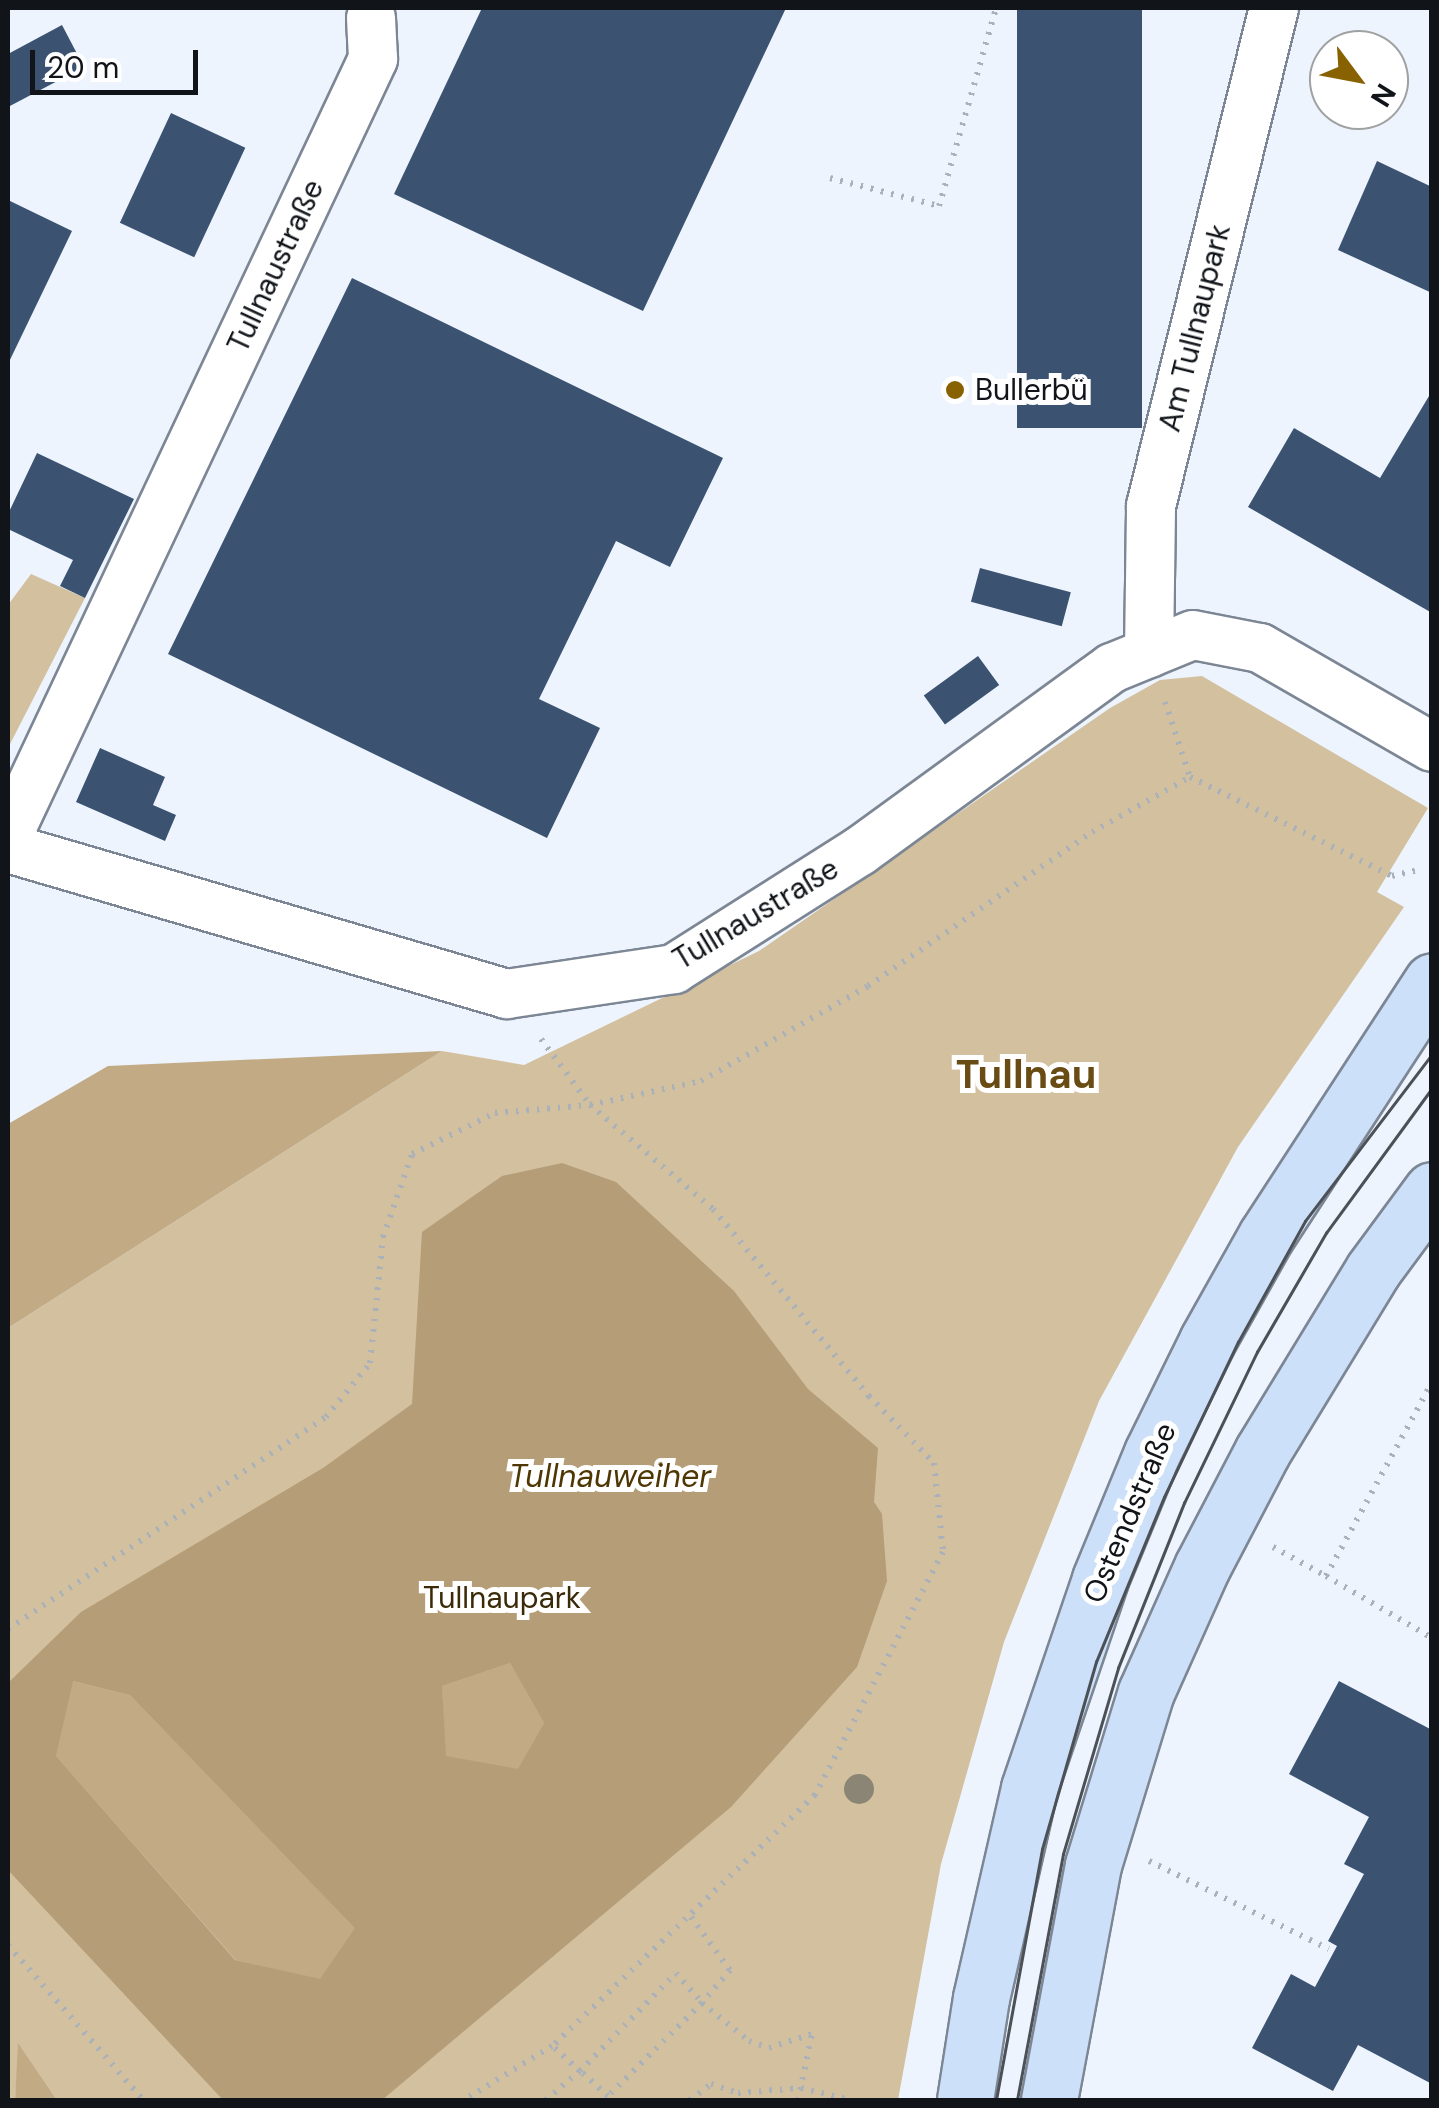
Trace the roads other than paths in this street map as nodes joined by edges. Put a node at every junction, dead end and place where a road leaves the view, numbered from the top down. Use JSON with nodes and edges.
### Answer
{"nodes":[{"id":1,"x":1274,"y":8,"type":"edge"},
{"id":2,"x":371,"y":18,"type":"dead end"},
{"id":3,"x":1149,"y":653,"type":"junction"},
{"id":4,"x":1432,"y":747,"type":"edge"},
{"id":5,"x":8,"y":835,"type":"edge"},
{"id":6,"x":8,"y":848,"type":"edge"},
{"id":7,"x":1432,"y":982,"type":"edge"},
{"id":8,"x":1432,"y":1190,"type":"edge"},
{"id":9,"x":965,"y":2100,"type":"edge"},
{"id":10,"x":1049,"y":2100,"type":"edge"}],
"edges":[{"from":1,"to":3,"type":"street","name":"Am Tullnaupark"},
{"from":2,"to":5,"type":"street","name":"Tullnaustraße"},
{"from":3,"to":4,"type":"street","name":"Tullnaustraße"},
{"from":3,"to":6,"type":"street","name":"Tullnaustraße"},
{"from":7,"to":9,"type":"main road","name":"Ostendstraße"},
{"from":8,"to":10,"type":"main road"}]}
